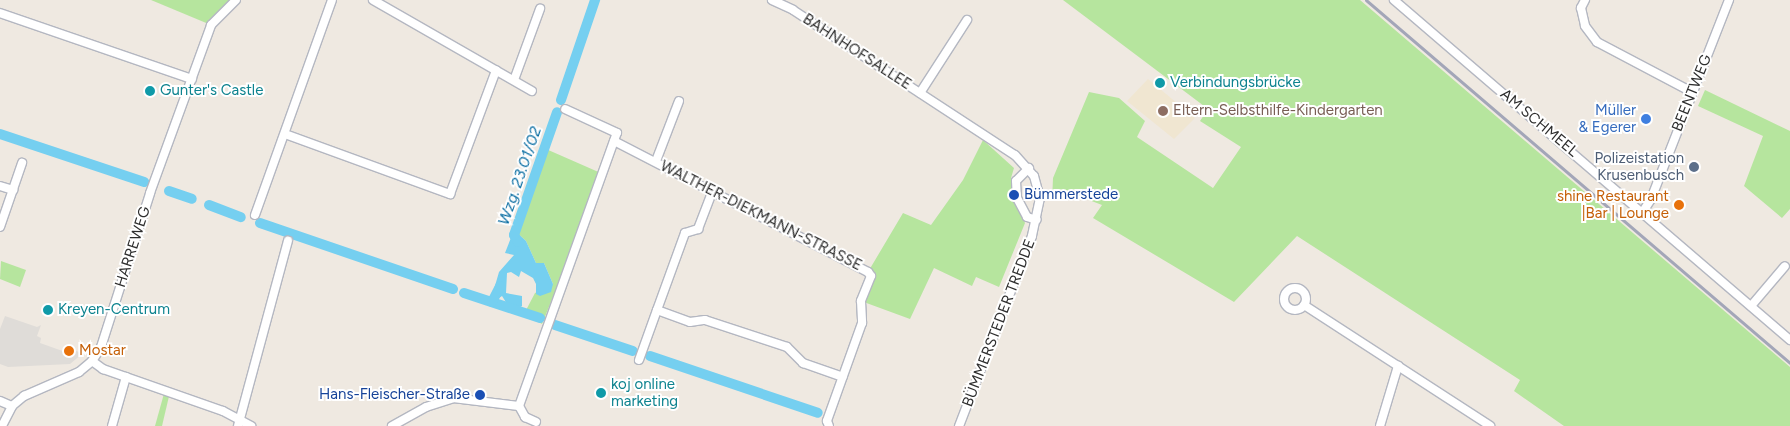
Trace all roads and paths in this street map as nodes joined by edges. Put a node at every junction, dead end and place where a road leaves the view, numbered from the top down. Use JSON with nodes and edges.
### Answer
{"nodes":[{"id":1,"x":236,"y":0,"type":"edge"},
{"id":2,"x":332,"y":0,"type":"edge"},
{"id":3,"x":373,"y":0,"type":"edge"},
{"id":4,"x":772,"y":0,"type":"edge"},
{"id":5,"x":784,"y":0,"type":"edge"},
{"id":6,"x":1585,"y":0,"type":"edge"},
{"id":7,"x":1728,"y":0,"type":"edge"},
{"id":8,"x":1399,"y":2,"type":"edge"},
{"id":9,"x":540,"y":9,"type":"dead end"},
{"id":10,"x":794,"y":10,"type":"junction"},
{"id":11,"x":0,"y":13,"type":"edge"},
{"id":12,"x":967,"y":20,"type":"dead end"},
{"id":13,"x":496,"y":70,"type":"junction"},
{"id":14,"x":192,"y":79,"type":"junction"},
{"id":15,"x":514,"y":80,"type":"junction"},
{"id":16,"x":532,"y":91,"type":"dead end"},
{"id":17,"x":1692,"y":92,"type":"junction"},
{"id":18,"x":920,"y":93,"type":"junction"},
{"id":19,"x":679,"y":101,"type":"dead end"},
{"id":20,"x":565,"y":109,"type":"dead end"},
{"id":21,"x":285,"y":134,"type":"junction"},
{"id":22,"x":614,"y":141,"type":"junction"},
{"id":23,"x":656,"y":161,"type":"junction"},
{"id":24,"x":22,"y":163,"type":"dead end"},
{"id":25,"x":1030,"y":168,"type":"junction"},
{"id":26,"x":1034,"y":176,"type":"joint"},
{"id":27,"x":0,"y":186,"type":"edge"},
{"id":28,"x":13,"y":190,"type":"junction"},
{"id":29,"x":712,"y":192,"type":"junction"},
{"id":30,"x":1642,"y":213,"type":"junction"},
{"id":31,"x":255,"y":215,"type":"dead end"},
{"id":32,"x":1037,"y":220,"type":"junction"},
{"id":33,"x":0,"y":227,"type":"edge"},
{"id":34,"x":288,"y":241,"type":"dead end"},
{"id":35,"x":1785,"y":266,"type":"dead end"},
{"id":36,"x":1304,"y":305,"type":"dead end"},
{"id":37,"x":1751,"y":306,"type":"junction"},
{"id":38,"x":657,"y":310,"type":"junction"},
{"id":39,"x":1790,"y":340,"type":"edge"},
{"id":40,"x":639,"y":360,"type":"dead end"},
{"id":41,"x":92,"y":361,"type":"junction"},
{"id":42,"x":1398,"y":366,"type":"junction"},
{"id":43,"x":126,"y":377,"type":"junction"},
{"id":44,"x":843,"y":377,"type":"junction"},
{"id":45,"x":0,"y":401,"type":"edge"},
{"id":46,"x":12,"y":406,"type":"junction"},
{"id":47,"x":519,"y":406,"type":"junction"},
{"id":48,"x":536,"y":422,"type":"dead end"},
{"id":49,"x":239,"y":423,"type":"edge"},
{"id":50,"x":2,"y":426,"type":"edge"},
{"id":51,"x":112,"y":426,"type":"edge"},
{"id":52,"x":250,"y":426,"type":"edge"},
{"id":53,"x":392,"y":426,"type":"edge"},
{"id":54,"x":829,"y":426,"type":"edge"},
{"id":55,"x":959,"y":426,"type":"edge"},
{"id":56,"x":1380,"y":426,"type":"edge"},
{"id":57,"x":1490,"y":426,"type":"edge"}],
"edges":[{"from":1,"to":14,"type":"street","name":"HARREWEG"},
{"from":2,"to":21,"type":"street"},
{"from":3,"to":13,"type":"street"},
{"from":4,"to":10,"type":"street","name":"BAHNHOFSALLEE"},
{"from":5,"to":10,"type":"street","name":"BAHNHOFSALLEE"},
{"from":6,"to":17,"type":"street"},
{"from":7,"to":17,"type":"street","name":"BEENTWEG"},
{"from":8,"to":30,"type":"street","name":"AM SCHMEEL"},
{"from":9,"to":15,"type":"street"},
{"from":10,"to":18,"type":"street","name":"BAHNHOFSALLEE"},
{"from":11,"to":14,"type":"street"},
{"from":12,"to":18,"type":"street","name":"BAHNHOFSALLEE"},
{"from":13,"to":15,"type":"street"},
{"from":13,"to":21,"type":"street"},
{"from":14,"to":41,"type":"street","name":"HARREWEG"},
{"from":15,"to":16,"type":"street"},
{"from":17,"to":30,"type":"street","name":"BEENTWEG"},
{"from":18,"to":25,"type":"street","name":"BAHNHOFSALLEE"},
{"from":19,"to":23,"type":"street"},
{"from":20,"to":22,"type":"street"},
{"from":21,"to":31,"type":"street"},
{"from":22,"to":23,"type":"street","name":"WALTHER-DIEKMANN-STRASSE"},
{"from":22,"to":47,"type":"street"},
{"from":23,"to":29,"type":"street","name":"WALTHER-DIEKMANN-STRASSE"},
{"from":24,"to":28,"type":"street"},
{"from":25,"to":26,"type":"street","name":"BAHNHOFSALLEE"},
{"from":25,"to":32,"type":"street","name":"BÜMMERSTEDER TREDDE"},
{"from":26,"to":32,"type":"street","name":"BÜMMERSTEDER TREDDE"},
{"from":27,"to":28,"type":"street"},
{"from":28,"to":33,"type":"street"},
{"from":29,"to":38,"type":"street"},
{"from":29,"to":44,"type":"street","name":"WALTHER-DIEKMANN-STRASSE"},
{"from":30,"to":37,"type":"street","name":"AM SCHMEEL"},
{"from":32,"to":55,"type":"street","name":"BÜMMERSTEDER TREDDE"},
{"from":34,"to":49,"type":"street"},
{"from":35,"to":37,"type":"street"},
{"from":36,"to":42,"type":"street"},
{"from":37,"to":39,"type":"street","name":"AM SCHMEEL"},
{"from":38,"to":40,"type":"street"},
{"from":38,"to":44,"type":"street"},
{"from":41,"to":43,"type":"street"},
{"from":41,"to":46,"type":"street","name":"HARREWEG"},
{"from":42,"to":56,"type":"street"},
{"from":42,"to":57,"type":"street"},
{"from":43,"to":49,"type":"street"},
{"from":43,"to":51,"type":"street"},
{"from":44,"to":54,"type":"street","name":"WALTHER-DIEKMANN-STRASSE"},
{"from":45,"to":46,"type":"street"},
{"from":46,"to":50,"type":"street","name":"HARREWEG"},
{"from":47,"to":48,"type":"street"},
{"from":47,"to":53,"type":"street"},
{"from":49,"to":52,"type":"street"}]}
